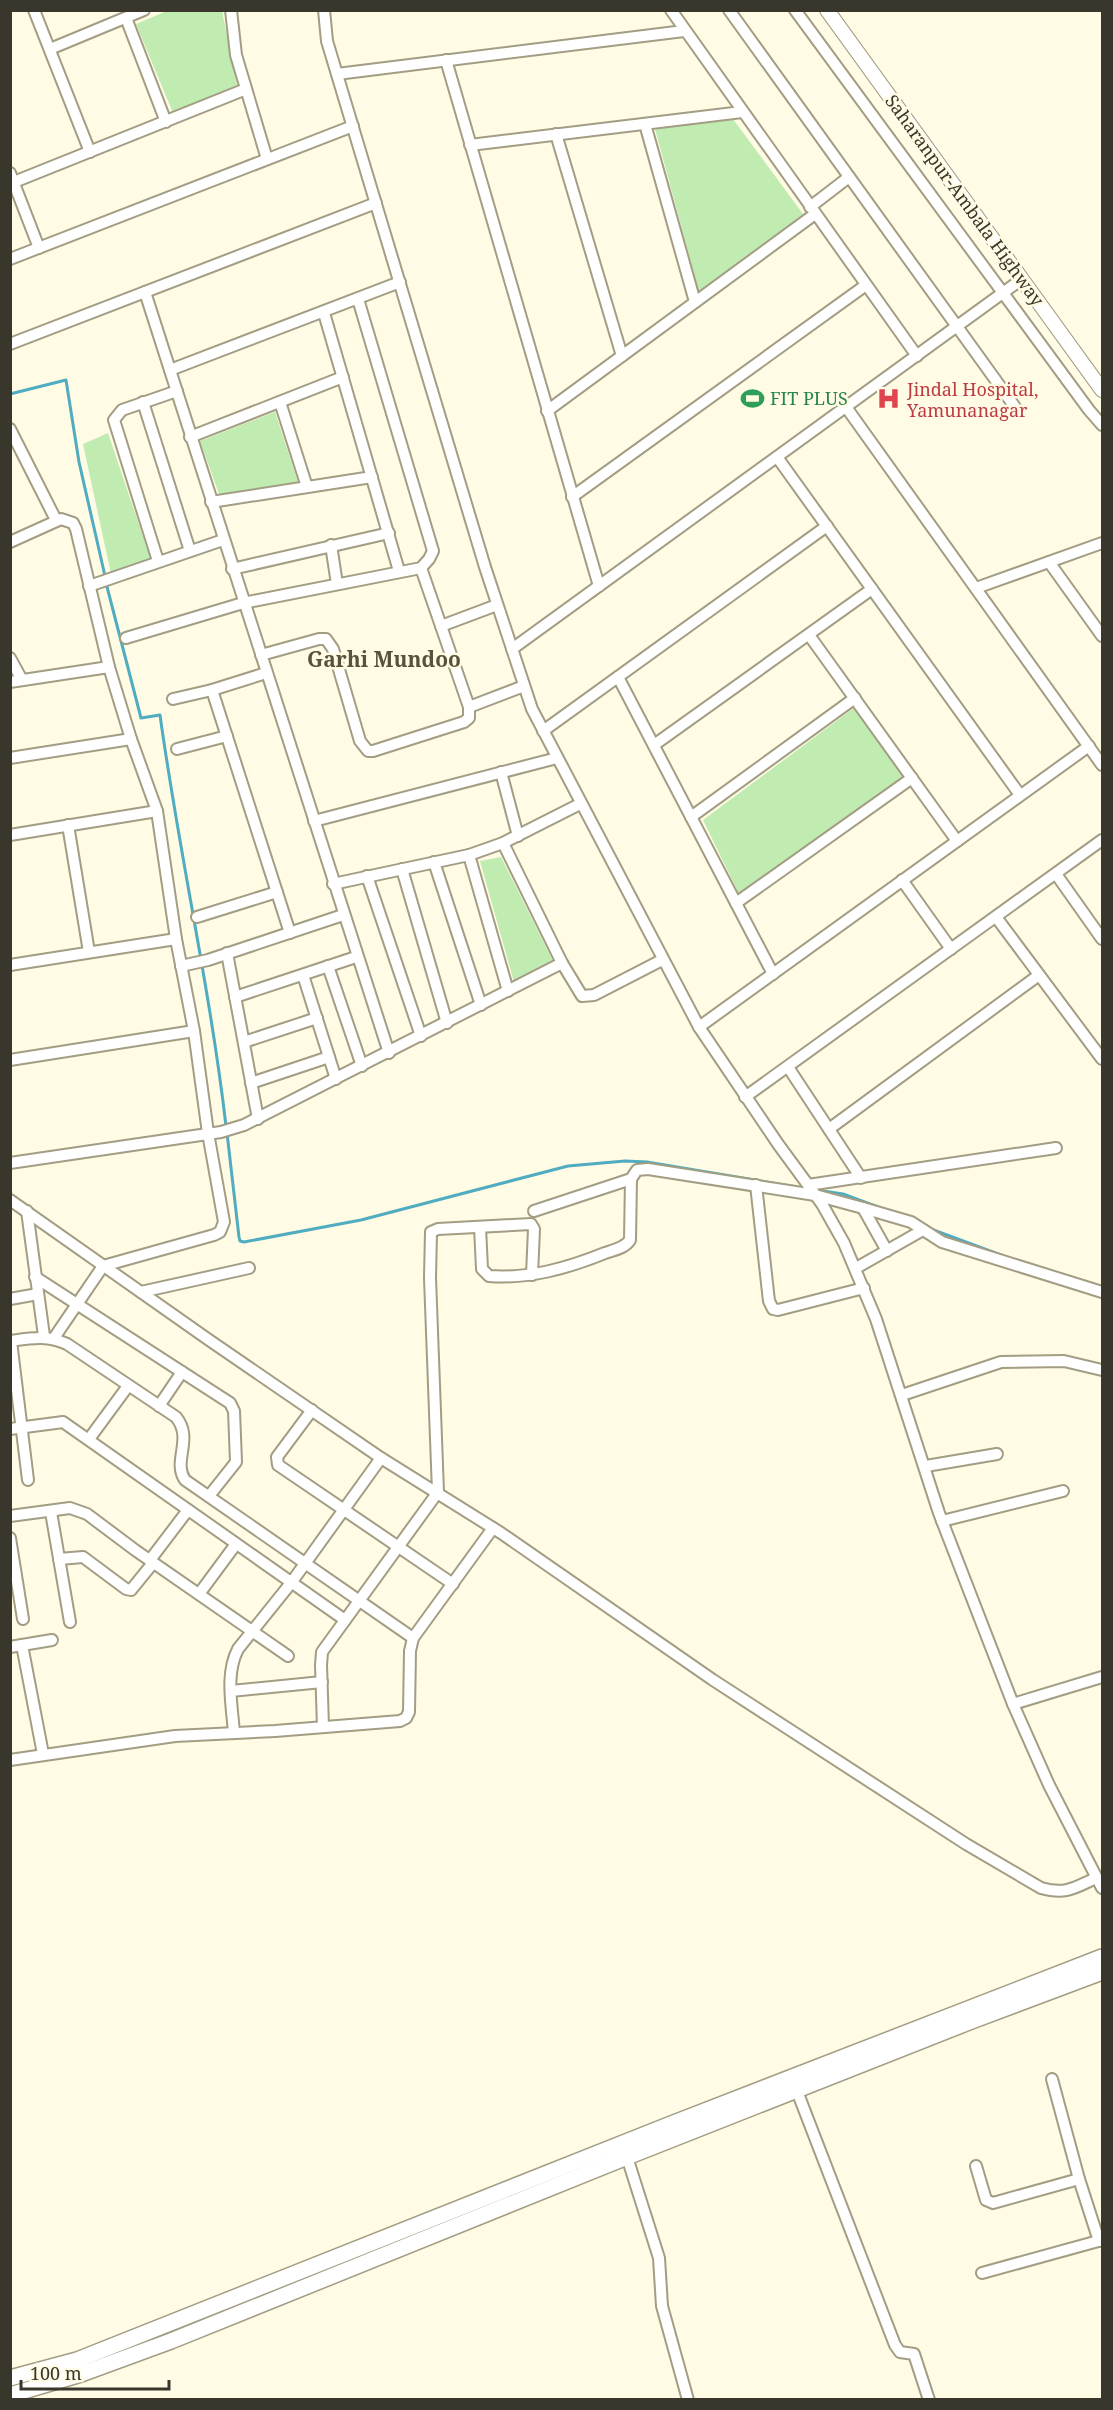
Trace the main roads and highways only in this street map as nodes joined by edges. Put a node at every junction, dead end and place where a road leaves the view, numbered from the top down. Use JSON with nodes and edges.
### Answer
{"nodes":[{"id":1,"x":827,"y":10,"type":"edge"},
{"id":2,"x":1102,"y":390,"type":"edge"},
{"id":3,"x":1102,"y":1957,"type":"edge"},
{"id":4,"x":1102,"y":1972,"type":"edge"},
{"id":5,"x":142,"y":2343,"type":"junction"},
{"id":6,"x":10,"y":2378,"type":"edge"},
{"id":7,"x":10,"y":2395,"type":"edge"}],
"edges":[{"from":1,"to":2,"type":"main road","name":"Saharanpur-Ambala Highway"},
{"from":3,"to":5,"type":"highway"},
{"from":4,"to":5,"type":"highway"},
{"from":5,"to":6,"type":"highway"},
{"from":5,"to":7,"type":"highway"}]}
